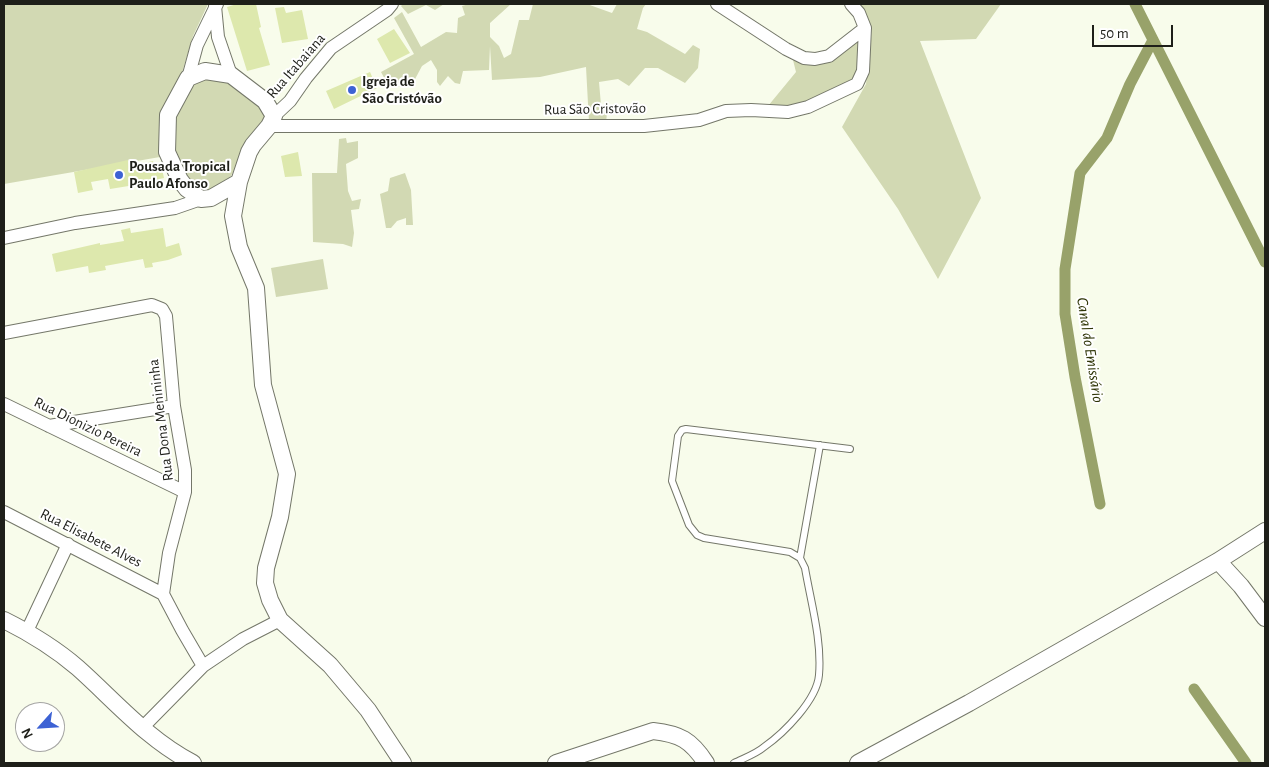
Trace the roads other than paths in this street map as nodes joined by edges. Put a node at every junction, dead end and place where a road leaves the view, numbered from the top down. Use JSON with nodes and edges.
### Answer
{"nodes":[{"id":1,"x":392,"y":4,"type":"edge"},
{"id":2,"x":717,"y":4,"type":"edge"},
{"id":3,"x":851,"y":4,"type":"edge"},
{"id":4,"x":216,"y":5,"type":"edge"},
{"id":5,"x":865,"y":28,"type":"junction"},
{"id":6,"x":231,"y":76,"type":"junction"},
{"id":7,"x":188,"y":78,"type":"junction"},
{"id":8,"x":272,"y":121,"type":"junction"},
{"id":9,"x":180,"y":180,"type":"junction"},
{"id":10,"x":239,"y":182,"type":"junction"},
{"id":11,"x":206,"y":198,"type":"junction"},
{"id":12,"x":174,"y":208,"type":"junction"},
{"id":13,"x":233,"y":216,"type":"junction"},
{"id":14,"x":4,"y":238,"type":"edge"},
{"id":15,"x":4,"y":333,"type":"edge"},
{"id":16,"x":4,"y":404,"type":"edge"},
{"id":17,"x":174,"y":406,"type":"junction"},
{"id":18,"x":49,"y":426,"type":"junction"},
{"id":19,"x":820,"y":445,"type":"junction"},
{"id":20,"x":850,"y":449,"type":"dead end"},
{"id":21,"x":185,"y":492,"type":"junction"},
{"id":22,"x":4,"y":512,"type":"edge"},
{"id":23,"x":1265,"y":530,"type":"edge"},
{"id":24,"x":68,"y":544,"type":"junction"},
{"id":25,"x":800,"y":558,"type":"junction"},
{"id":26,"x":1218,"y":561,"type":"junction"},
{"id":27,"x":163,"y":594,"type":"junction"},
{"id":28,"x":1265,"y":618,"type":"edge"},
{"id":29,"x":4,"y":620,"type":"edge"},
{"id":30,"x":280,"y":620,"type":"junction"},
{"id":31,"x":27,"y":631,"type":"junction"},
{"id":32,"x":203,"y":666,"type":"junction"},
{"id":33,"x":142,"y":728,"type":"junction"},
{"id":34,"x":192,"y":763,"type":"edge"},
{"id":35,"x":403,"y":763,"type":"edge"},
{"id":36,"x":556,"y":763,"type":"edge"},
{"id":37,"x":706,"y":763,"type":"edge"},
{"id":38,"x":734,"y":763,"type":"edge"},
{"id":39,"x":858,"y":763,"type":"edge"}],
"edges":[{"from":1,"to":8,"type":"street","name":"Rua Itabaiana"},
{"from":2,"to":5,"type":"street"},
{"from":3,"to":5,"type":"street"},
{"from":4,"to":6,"type":"street"},
{"from":4,"to":7,"type":"street"},
{"from":5,"to":8,"type":"street","name":"Rua São Cristovão"},
{"from":6,"to":7,"type":"street"},
{"from":6,"to":8,"type":"street"},
{"from":7,"to":9,"type":"street"},
{"from":8,"to":10,"type":"street"},
{"from":9,"to":11,"type":"street"},
{"from":9,"to":12,"type":"street"},
{"from":10,"to":11,"type":"street"},
{"from":10,"to":13,"type":"street"},
{"from":11,"to":12,"type":"street"},
{"from":11,"to":13,"type":"street"},
{"from":12,"to":14,"type":"street"},
{"from":13,"to":30,"type":"street"},
{"from":15,"to":17,"type":"street","name":"Rua Dona Menininha"},
{"from":16,"to":18,"type":"street","name":"Rua Dionizio Pereira"},
{"from":17,"to":18,"type":"street"},
{"from":17,"to":21,"type":"street","name":"Rua Dona Menininha"},
{"from":18,"to":21,"type":"street","name":"Rua Dionizio Pereira"},
{"from":19,"to":20,"type":"lane"},
{"from":19,"to":25,"type":"lane"},
{"from":19,"to":25,"type":"lane"},
{"from":21,"to":27,"type":"street","name":"Rua Dona Menininha"},
{"from":22,"to":24,"type":"street","name":"Rua Elisabete Alves"},
{"from":23,"to":26,"type":"street"},
{"from":24,"to":27,"type":"street","name":"Rua Elisabete Alves"},
{"from":24,"to":31,"type":"street"},
{"from":25,"to":38,"type":"lane"},
{"from":26,"to":28,"type":"street"},
{"from":26,"to":39,"type":"street"},
{"from":27,"to":32,"type":"street"},
{"from":29,"to":31,"type":"street"},
{"from":30,"to":32,"type":"street"},
{"from":30,"to":35,"type":"street"},
{"from":31,"to":33,"type":"street"},
{"from":32,"to":33,"type":"street"},
{"from":33,"to":34,"type":"street"},
{"from":36,"to":37,"type":"street"}]}
